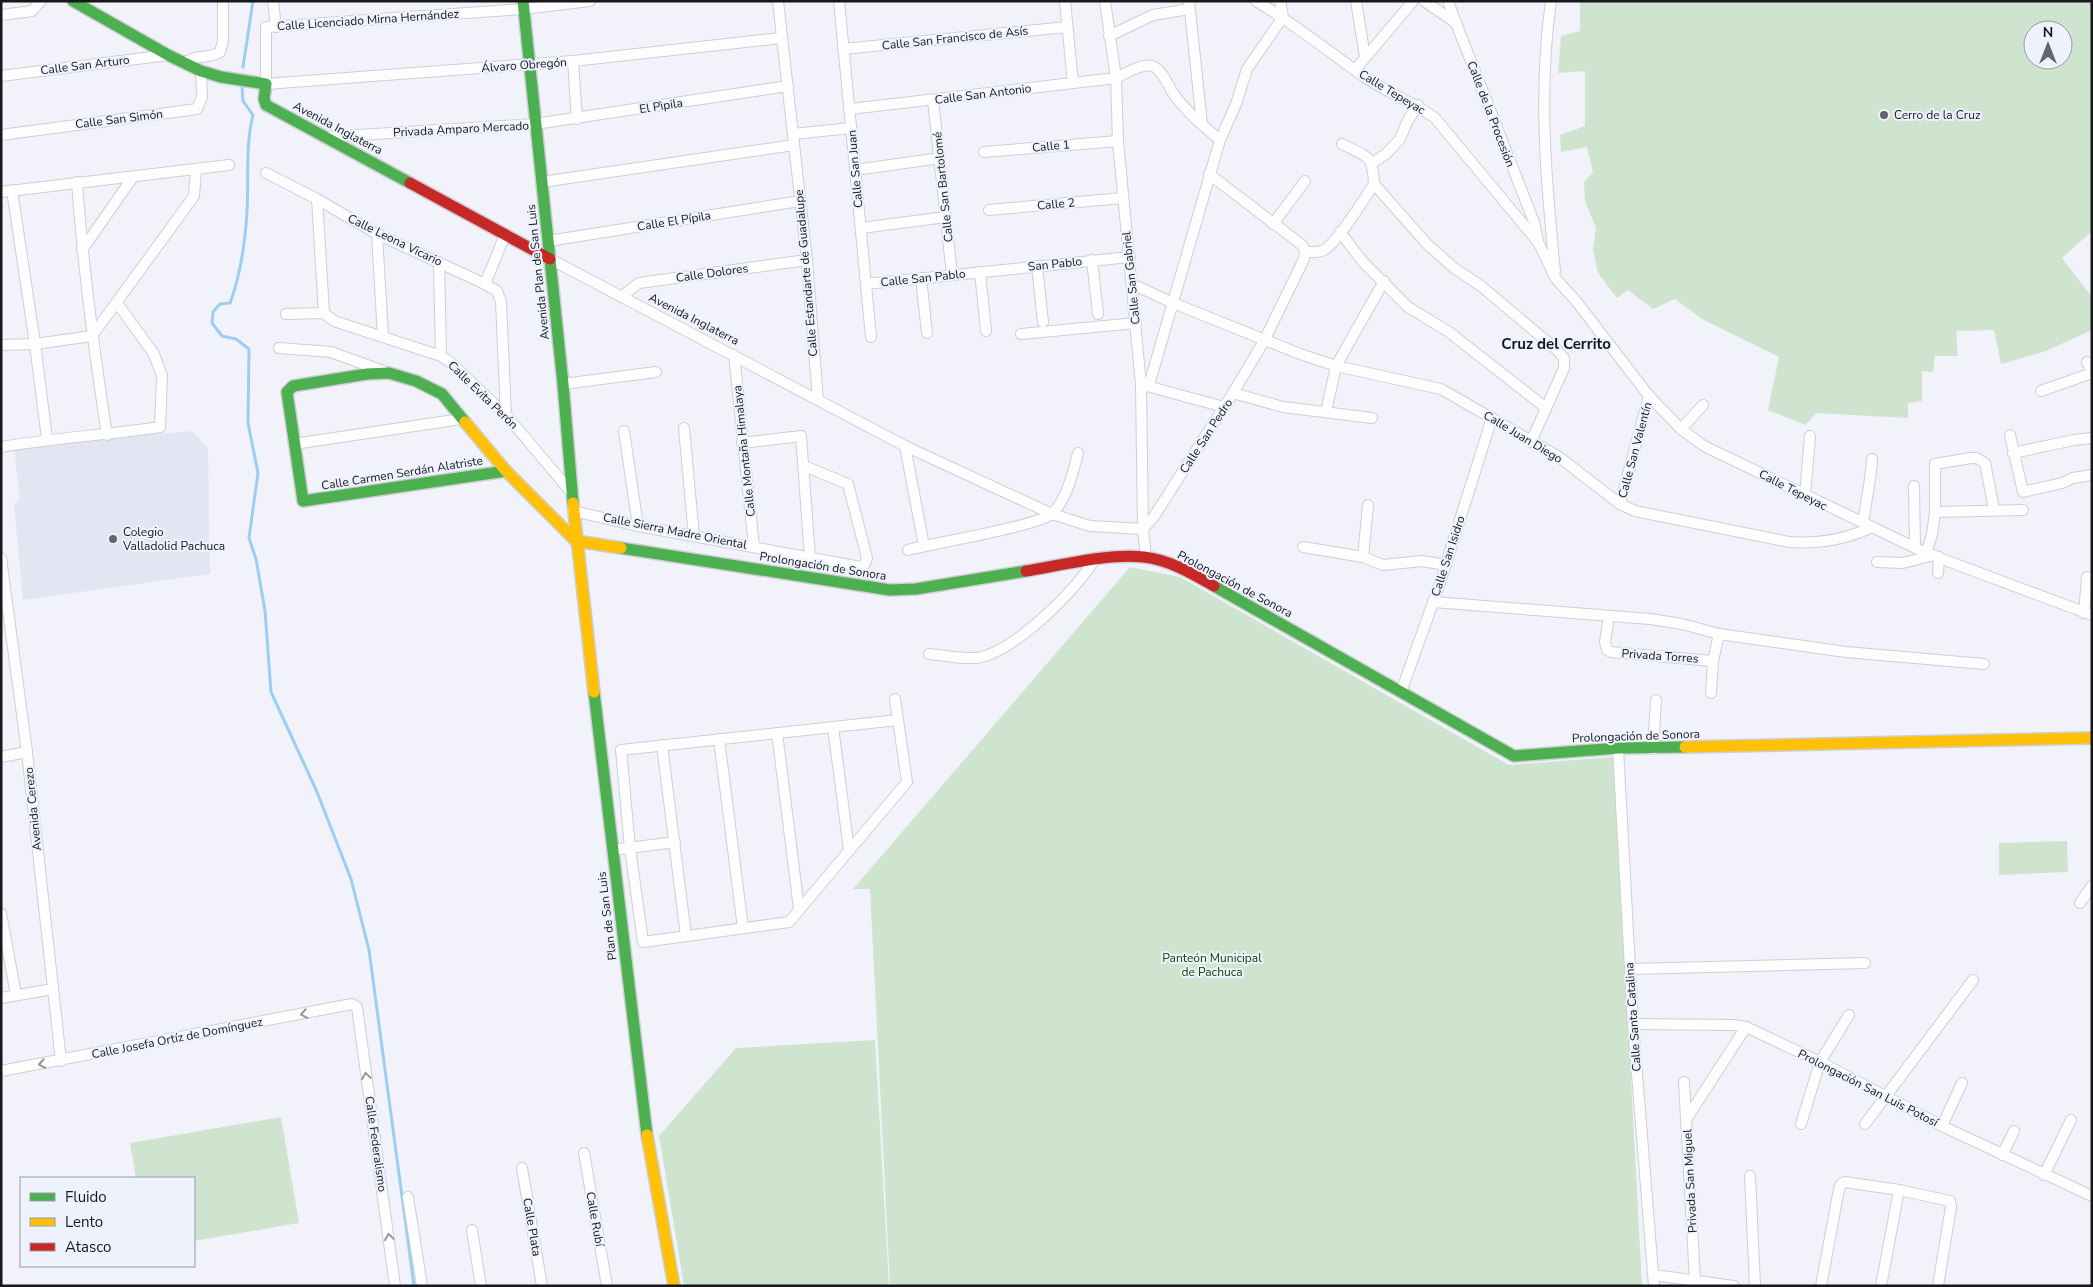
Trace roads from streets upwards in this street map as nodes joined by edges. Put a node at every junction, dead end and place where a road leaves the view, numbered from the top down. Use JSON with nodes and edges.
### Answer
{"nodes":[{"id":1,"x":41,"y":1,"type":"edge"},
{"id":2,"x":92,"y":1,"type":"edge"},
{"id":3,"x":223,"y":1,"type":"edge"},
{"id":4,"x":273,"y":1,"type":"edge"},
{"id":5,"x":590,"y":1,"type":"edge"},
{"id":6,"x":778,"y":1,"type":"edge"},
{"id":7,"x":839,"y":1,"type":"edge"},
{"id":8,"x":1065,"y":1,"type":"edge"},
{"id":9,"x":1105,"y":1,"type":"edge"},
{"id":10,"x":1256,"y":1,"type":"edge"},
{"id":11,"x":1280,"y":1,"type":"edge"},
{"id":12,"x":1356,"y":1,"type":"edge"},
{"id":13,"x":1413,"y":1,"type":"edge"},
{"id":14,"x":1424,"y":1,"type":"edge"},
{"id":15,"x":1448,"y":1,"type":"edge"},
{"id":16,"x":1551,"y":1,"type":"edge"},
{"id":17,"x":75,"y":2,"type":"edge"},
{"id":18,"x":523,"y":5,"type":"edge"},
{"id":19,"x":1189,"y":5,"type":"edge"},
{"id":20,"x":1,"y":15,"type":"edge"},
{"id":21,"x":1283,"y":17,"type":"junction"},
{"id":22,"x":1456,"y":23,"type":"junction"},
{"id":23,"x":271,"y":27,"type":"junction"},
{"id":24,"x":1067,"y":27,"type":"junction"},
{"id":25,"x":1109,"y":36,"type":"junction"},
{"id":26,"x":781,"y":38,"type":"junction"},
{"id":27,"x":843,"y":49,"type":"junction"},
{"id":28,"x":168,"y":55,"type":"junction"},
{"id":29,"x":1365,"y":57,"type":"junction"},
{"id":30,"x":573,"y":61,"type":"junction"},
{"id":31,"x":185,"y":63,"type":"junction"},
{"id":32,"x":528,"y":65,"type":"junction"},
{"id":33,"x":1355,"y":70,"type":"junction"},
{"id":34,"x":201,"y":71,"type":"junction"},
{"id":35,"x":1,"y":76,"type":"edge"},
{"id":36,"x":1116,"y":78,"type":"junction"},
{"id":37,"x":1073,"y":83,"type":"junction"},
{"id":38,"x":266,"y":84,"type":"junction"},
{"id":39,"x":788,"y":86,"type":"junction"},
{"id":40,"x":933,"y":100,"type":"junction"},
{"id":41,"x":1418,"y":106,"type":"junction"},
{"id":42,"x":850,"y":109,"type":"junction"},
{"id":43,"x":577,"y":119,"type":"junction"},
{"id":44,"x":535,"y":124,"type":"junction"},
{"id":45,"x":1202,"y":124,"type":"junction"},
{"id":46,"x":852,"y":128,"type":"junction"},
{"id":47,"x":793,"y":134,"type":"junction"},
{"id":48,"x":1,"y":135,"type":"edge"},
{"id":49,"x":327,"y":137,"type":"junction"},
{"id":50,"x":1220,"y":140,"type":"junction"},
{"id":51,"x":1118,"y":141,"type":"junction"},
{"id":52,"x":1342,"y":144,"type":"dead end"},
{"id":53,"x":794,"y":145,"type":"junction"},
{"id":54,"x":984,"y":152,"type":"dead end"},
{"id":55,"x":940,"y":158,"type":"junction"},
{"id":56,"x":1372,"y":163,"type":"junction"},
{"id":57,"x":229,"y":165,"type":"dead end"},
{"id":58,"x":196,"y":170,"type":"junction"},
{"id":59,"x":855,"y":170,"type":"junction"},
{"id":60,"x":266,"y":173,"type":"dead end"},
{"id":61,"x":1209,"y":174,"type":"junction"},
{"id":62,"x":133,"y":177,"type":"junction"},
{"id":63,"x":1305,"y":181,"type":"dead end"},
{"id":64,"x":76,"y":182,"type":"junction"},
{"id":65,"x":542,"y":182,"type":"junction"},
{"id":66,"x":1374,"y":184,"type":"junction"},
{"id":67,"x":12,"y":190,"type":"junction"},
{"id":68,"x":1,"y":192,"type":"edge"},
{"id":69,"x":1123,"y":198,"type":"junction"},
{"id":70,"x":317,"y":199,"type":"junction"},
{"id":71,"x":800,"y":200,"type":"junction"},
{"id":72,"x":990,"y":210,"type":"dead end"},
{"id":73,"x":946,"y":217,"type":"junction"},
{"id":74,"x":1274,"y":224,"type":"junction"},
{"id":75,"x":861,"y":228,"type":"junction"},
{"id":76,"x":1340,"y":232,"type":"junction"},
{"id":77,"x":377,"y":234,"type":"junction"},
{"id":78,"x":505,"y":235,"type":"junction"},
{"id":79,"x":548,"y":242,"type":"junction"},
{"id":80,"x":1538,"y":242,"type":"junction"},
{"id":81,"x":82,"y":250,"type":"junction"},
{"id":82,"x":1305,"y":252,"type":"junction"},
{"id":83,"x":1130,"y":257,"type":"junction"},
{"id":84,"x":550,"y":259,"type":"junction"},
{"id":85,"x":807,"y":260,"type":"junction"},
{"id":86,"x":1092,"y":260,"type":"junction"},
{"id":87,"x":439,"y":262,"type":"junction"},
{"id":88,"x":1038,"y":266,"type":"junction"},
{"id":89,"x":980,"y":272,"type":"junction"},
{"id":90,"x":952,"y":275,"type":"junction"},
{"id":91,"x":921,"y":278,"type":"junction"},
{"id":92,"x":1556,"y":279,"type":"junction"},
{"id":93,"x":1384,"y":281,"type":"junction"},
{"id":94,"x":485,"y":284,"type":"junction"},
{"id":95,"x":866,"y":284,"type":"junction"},
{"id":96,"x":1132,"y":284,"type":"junction"},
{"id":97,"x":621,"y":297,"type":"junction"},
{"id":98,"x":117,"y":303,"type":"junction"},
{"id":99,"x":1173,"y":303,"type":"junction"},
{"id":100,"x":324,"y":313,"type":"junction"},
{"id":101,"x":286,"y":314,"type":"dead end"},
{"id":102,"x":1098,"y":314,"type":"dead end"},
{"id":103,"x":1043,"y":322,"type":"dead end"},
{"id":104,"x":1136,"y":324,"type":"junction"},
{"id":105,"x":986,"y":330,"type":"dead end"},
{"id":106,"x":926,"y":333,"type":"dead end"},
{"id":107,"x":1021,"y":334,"type":"dead end"},
{"id":108,"x":92,"y":336,"type":"junction"},
{"id":109,"x":384,"y":337,"type":"junction"},
{"id":110,"x":871,"y":337,"type":"dead end"},
{"id":111,"x":1264,"y":341,"type":"junction"},
{"id":112,"x":36,"y":344,"type":"junction"},
{"id":113,"x":1,"y":345,"type":"edge"},
{"id":114,"x":279,"y":348,"type":"dead end"},
{"id":115,"x":734,"y":355,"type":"junction"},
{"id":116,"x":441,"y":356,"type":"junction"},
{"id":117,"x":2087,"y":362,"type":"dead end"},
{"id":118,"x":1336,"y":366,"type":"junction"},
{"id":119,"x":656,"y":372,"type":"dead end"},
{"id":120,"x":389,"y":373,"type":"junction"},
{"id":121,"x":2092,"y":373,"type":"edge"},
{"id":122,"x":562,"y":384,"type":"junction"},
{"id":123,"x":1145,"y":385,"type":"junction"},
{"id":124,"x":2041,"y":391,"type":"dead end"},
{"id":125,"x":1233,"y":393,"type":"junction"},
{"id":126,"x":1649,"y":396,"type":"junction"},
{"id":127,"x":818,"y":400,"type":"junction"},
{"id":128,"x":1703,"y":406,"type":"dead end"},
{"id":129,"x":1224,"y":407,"type":"junction"},
{"id":130,"x":1546,"y":408,"type":"junction"},
{"id":131,"x":1326,"y":412,"type":"junction"},
{"id":132,"x":506,"y":415,"type":"junction"},
{"id":133,"x":1372,"y":418,"type":"dead end"},
{"id":134,"x":1492,"y":418,"type":"junction"},
{"id":135,"x":461,"y":419,"type":"junction"},
{"id":136,"x":684,"y":428,"type":"dead end"},
{"id":137,"x":1681,"y":429,"type":"junction"},
{"id":138,"x":624,"y":431,"type":"dead end"},
{"id":139,"x":107,"y":435,"type":"junction"},
{"id":140,"x":2010,"y":435,"type":"dead end"},
{"id":141,"x":1810,"y":436,"type":"dead end"},
{"id":142,"x":2092,"y":438,"type":"edge"},
{"id":143,"x":47,"y":439,"type":"junction"},
{"id":144,"x":1531,"y":442,"type":"junction"},
{"id":145,"x":742,"y":443,"type":"junction"},
{"id":146,"x":294,"y":444,"type":"junction"},
{"id":147,"x":1,"y":446,"type":"edge"},
{"id":148,"x":905,"y":446,"type":"junction"},
{"id":149,"x":1078,"y":453,"type":"dead end"},
{"id":150,"x":2013,"y":453,"type":"junction"},
{"id":151,"x":1872,"y":459,"type":"dead end"},
{"id":152,"x":804,"y":466,"type":"junction"},
{"id":153,"x":506,"y":471,"type":"junction"},
{"id":154,"x":2092,"y":475,"type":"edge"},
{"id":155,"x":1914,"y":486,"type":"dead end"},
{"id":156,"x":571,"y":492,"type":"junction"},
{"id":157,"x":1805,"y":496,"type":"junction"},
{"id":158,"x":1620,"y":504,"type":"junction"},
{"id":159,"x":1368,"y":505,"type":"dead end"},
{"id":160,"x":1994,"y":509,"type":"junction"},
{"id":161,"x":573,"y":510,"type":"junction"},
{"id":162,"x":2023,"y":510,"type":"dead end"},
{"id":163,"x":1935,"y":512,"type":"junction"},
{"id":164,"x":1052,"y":514,"type":"junction"},
{"id":165,"x":1867,"y":525,"type":"junction"},
{"id":166,"x":638,"y":526,"type":"junction"},
{"id":167,"x":1143,"y":529,"type":"junction"},
{"id":168,"x":694,"y":536,"type":"junction"},
{"id":169,"x":576,"y":541,"type":"junction"},
{"id":170,"x":924,"y":546,"type":"junction"},
{"id":171,"x":754,"y":547,"type":"junction"},
{"id":172,"x":1303,"y":547,"type":"dead end"},
{"id":173,"x":1915,"y":547,"type":"junction"},
{"id":174,"x":908,"y":550,"type":"dead end"},
{"id":175,"x":1933,"y":555,"type":"junction"},
{"id":176,"x":1146,"y":556,"type":"junction"},
{"id":177,"x":1363,"y":557,"type":"junction"},
{"id":178,"x":1,"y":558,"type":"edge"},
{"id":179,"x":810,"y":558,"type":"junction"},
{"id":180,"x":1094,"y":560,"type":"junction"},
{"id":181,"x":1877,"y":562,"type":"dead end"},
{"id":182,"x":1446,"y":564,"type":"junction"},
{"id":183,"x":1938,"y":574,"type":"dead end"},
{"id":184,"x":2087,"y":578,"type":"dead end"},
{"id":185,"x":1436,"y":595,"type":"junction"},
{"id":186,"x":2088,"y":614,"type":"edge"},
{"id":187,"x":1609,"y":616,"type":"junction"},
{"id":188,"x":12,"y":634,"type":"junction"},
{"id":189,"x":1719,"y":634,"type":"junction"},
{"id":190,"x":1,"y":636,"type":"edge"},
{"id":191,"x":929,"y":654,"type":"dead end"},
{"id":192,"x":1713,"y":661,"type":"junction"},
{"id":193,"x":1984,"y":664,"type":"dead end"},
{"id":194,"x":1401,"y":692,"type":"junction"},
{"id":195,"x":1711,"y":693,"type":"dead end"},
{"id":196,"x":895,"y":699,"type":"dead end"},
{"id":197,"x":1656,"y":700,"type":"dead end"},
{"id":198,"x":898,"y":720,"type":"junction"},
{"id":199,"x":833,"y":727,"type":"junction"},
{"id":200,"x":777,"y":733,"type":"junction"},
{"id":201,"x":2092,"y":738,"type":"edge"},
{"id":202,"x":719,"y":739,"type":"junction"},
{"id":203,"x":662,"y":744,"type":"junction"},
{"id":204,"x":1618,"y":748,"type":"junction"},
{"id":205,"x":1653,"y":748,"type":"junction"},
{"id":206,"x":27,"y":752,"type":"junction"},
{"id":207,"x":1,"y":757,"type":"edge"},
{"id":208,"x":675,"y":842,"type":"junction"},
{"id":209,"x":630,"y":848,"type":"junction"},
{"id":210,"x":613,"y":850,"type":"junction"},
{"id":211,"x":849,"y":850,"type":"junction"},
{"id":212,"x":2092,"y":886,"type":"edge"},
{"id":213,"x":2080,"y":903,"type":"dead end"},
{"id":214,"x":799,"y":910,"type":"junction"},
{"id":215,"x":1,"y":913,"type":"edge"},
{"id":216,"x":743,"y":928,"type":"junction"},
{"id":217,"x":686,"y":936,"type":"junction"},
{"id":218,"x":1865,"y":963,"type":"dead end"},
{"id":219,"x":1630,"y":969,"type":"junction"},
{"id":220,"x":1973,"y":980,"type":"dead end"},
{"id":221,"x":53,"y":989,"type":"junction"},
{"id":222,"x":16,"y":995,"type":"junction"},
{"id":223,"x":1,"y":998,"type":"edge"},
{"id":224,"x":352,"y":1004,"type":"joint"},
{"id":225,"x":1849,"y":1015,"type":"dead end"},
{"id":226,"x":1633,"y":1024,"type":"junction"},
{"id":227,"x":1746,"y":1027,"type":"junction"},
{"id":228,"x":61,"y":1061,"type":"junction"},
{"id":229,"x":1820,"y":1062,"type":"junction"},
{"id":230,"x":1,"y":1071,"type":"edge"},
{"id":231,"x":1684,"y":1082,"type":"dead end"},
{"id":232,"x":1962,"y":1083,"type":"dead end"},
{"id":233,"x":1886,"y":1096,"type":"junction"},
{"id":234,"x":1687,"y":1118,"type":"junction"},
{"id":235,"x":2071,"y":1120,"type":"dead end"},
{"id":236,"x":1801,"y":1124,"type":"dead end"},
{"id":237,"x":1865,"y":1124,"type":"dead end"},
{"id":238,"x":1942,"y":1126,"type":"junction"},
{"id":239,"x":2014,"y":1131,"type":"dead end"},
{"id":240,"x":584,"y":1153,"type":"dead end"},
{"id":241,"x":2002,"y":1155,"type":"junction"},
{"id":242,"x":522,"y":1168,"type":"dead end"},
{"id":243,"x":2044,"y":1175,"type":"junction"},
{"id":244,"x":1750,"y":1176,"type":"dead end"},
{"id":245,"x":1899,"y":1190,"type":"junction"},
{"id":246,"x":2092,"y":1196,"type":"edge"},
{"id":247,"x":408,"y":1197,"type":"dead end"},
{"id":248,"x":472,"y":1230,"type":"dead end"},
{"id":249,"x":1654,"y":1275,"type":"junction"},
{"id":250,"x":1695,"y":1281,"type":"junction"},
{"id":251,"x":1721,"y":1285,"type":"edge"},
{"id":252,"x":395,"y":1286,"type":"edge"},
{"id":253,"x":422,"y":1286,"type":"edge"},
{"id":254,"x":481,"y":1286,"type":"edge"},
{"id":255,"x":542,"y":1286,"type":"edge"},
{"id":256,"x":607,"y":1286,"type":"edge"},
{"id":257,"x":674,"y":1286,"type":"edge"},
{"id":258,"x":1654,"y":1286,"type":"edge"},
{"id":259,"x":1734,"y":1286,"type":"edge"},
{"id":260,"x":1755,"y":1286,"type":"edge"},
{"id":261,"x":1821,"y":1286,"type":"edge"},
{"id":262,"x":1881,"y":1286,"type":"edge"},
{"id":263,"x":1938,"y":1286,"type":"edge"}],
"edges":[{"from":1,"to":20,"type":"street"},
{"from":2,"to":17,"type":"street"},
{"from":3,"to":31,"type":"street"},
{"from":4,"to":23,"type":"street"},
{"from":5,"to":18,"type":"street","name":"Calle Licenciado Mirna Hernández"},
{"from":6,"to":26,"type":"street","name":"Calle Estandarte de Guadalupe"},
{"from":7,"to":27,"type":"street","name":"Calle San Juan"},
{"from":8,"to":24,"type":"street"},
{"from":9,"to":25,"type":"street","name":"Calle San Gabriel"},
{"from":10,"to":21,"type":"street","name":"Calle Tepeyac"},
{"from":11,"to":21,"type":"street"},
{"from":12,"to":29,"type":"street"},
{"from":13,"to":29,"type":"street"},
{"from":14,"to":22,"type":"street"},
{"from":15,"to":22,"type":"street","name":"Calle de la Procesión"},
{"from":16,"to":92,"type":"street"},
{"from":17,"to":28,"type":"street"},
{"from":18,"to":23,"type":"street","name":"Calle Licenciado Mirna Hernández"},
{"from":18,"to":32,"type":"street","name":"Avenida Plan de San Luis"},
{"from":19,"to":25,"type":"street"},
{"from":19,"to":45,"type":"street"},
{"from":21,"to":33,"type":"street","name":"Calle Tepeyac"},
{"from":21,"to":50,"type":"street"},
{"from":22,"to":80,"type":"street","name":"Calle de la Procesión"},
{"from":23,"to":38,"type":"street"},
{"from":24,"to":27,"type":"street","name":"Calle San Francisco de Asís"},
{"from":24,"to":37,"type":"street"},
{"from":25,"to":36,"type":"street","name":"Calle San Gabriel"},
{"from":26,"to":30,"type":"street","name":"Álvaro Obregón"},
{"from":26,"to":39,"type":"street","name":"Calle Estandarte de Guadalupe"},
{"from":27,"to":42,"type":"street","name":"Calle San Juan"},
{"from":28,"to":31,"type":"street"},
{"from":28,"to":35,"type":"street","name":"Calle San Arturo"},
{"from":29,"to":33,"type":"street"},
{"from":30,"to":32,"type":"street","name":"Álvaro Obregón"},
{"from":30,"to":43,"type":"street"},
{"from":31,"to":34,"type":"street"},
{"from":32,"to":38,"type":"street","name":"Álvaro Obregón"},
{"from":32,"to":44,"type":"street","name":"Avenida Plan de San Luis"},
{"from":33,"to":41,"type":"street","name":"Calle Tepeyac"},
{"from":34,"to":38,"type":"street"},
{"from":34,"to":48,"type":"street","name":"Calle San Simón"},
{"from":36,"to":37,"type":"street","name":"Calle San Antonio"},
{"from":36,"to":45,"type":"street","name":"Calle San Antonio"},
{"from":36,"to":51,"type":"street","name":"Calle San Gabriel"},
{"from":37,"to":40,"type":"street","name":"Calle San Antonio"},
{"from":38,"to":49,"type":"street","name":"Avenida Inglaterra"},
{"from":39,"to":43,"type":"street","name":"El Pìpila"},
{"from":39,"to":47,"type":"street","name":"Calle Estandarte de Guadalupe"},
{"from":40,"to":42,"type":"street","name":"Calle San Antonio"},
{"from":40,"to":55,"type":"street","name":"Calle San Bartolomé"},
{"from":41,"to":56,"type":"street"},
{"from":41,"to":80,"type":"street","name":"Calle Tepeyac"},
{"from":42,"to":46,"type":"street","name":"Calle San Juan"},
{"from":43,"to":44,"type":"street","name":"El Pìpila"},
{"from":44,"to":49,"type":"street","name":"Privada Amparo Mercado"},
{"from":44,"to":65,"type":"street","name":"Avenida Plan de San Luis"},
{"from":45,"to":50,"type":"street"},
{"from":46,"to":47,"type":"street"},
{"from":46,"to":59,"type":"street","name":"Calle San Juan"},
{"from":47,"to":53,"type":"street","name":"Calle Estandarte de Guadalupe"},
{"from":49,"to":78,"type":"street","name":"Avenida Inglaterra"},
{"from":50,"to":61,"type":"street"},
{"from":51,"to":54,"type":"street","name":"Calle 1"},
{"from":51,"to":69,"type":"street","name":"Calle San Gabriel"},
{"from":52,"to":56,"type":"street"},
{"from":53,"to":65,"type":"street"},
{"from":53,"to":71,"type":"street","name":"Calle Estandarte de Guadalupe"},
{"from":55,"to":59,"type":"street"},
{"from":55,"to":73,"type":"street","name":"Calle San Bartolomé"},
{"from":56,"to":66,"type":"street"},
{"from":57,"to":58,"type":"street"},
{"from":58,"to":62,"type":"street"},
{"from":58,"to":98,"type":"street"},
{"from":59,"to":75,"type":"street","name":"Calle San Juan"},
{"from":60,"to":70,"type":"street","name":"Calle Leona Vicario"},
{"from":61,"to":74,"type":"street"},
{"from":61,"to":99,"type":"street"},
{"from":62,"to":64,"type":"street"},
{"from":62,"to":81,"type":"street"},
{"from":63,"to":74,"type":"street"},
{"from":64,"to":67,"type":"street"},
{"from":64,"to":81,"type":"street"},
{"from":65,"to":79,"type":"street","name":"Avenida Plan de San Luis"},
{"from":66,"to":76,"type":"street"},
{"from":66,"to":130,"type":"street"},
{"from":67,"to":68,"type":"street"},
{"from":67,"to":112,"type":"street"},
{"from":69,"to":72,"type":"street","name":"Calle 2"},
{"from":69,"to":83,"type":"street","name":"Calle San Gabriel"},
{"from":70,"to":77,"type":"street","name":"Calle Leona Vicario"},
{"from":70,"to":100,"type":"street"},
{"from":71,"to":79,"type":"street","name":"Calle El Pípila"},
{"from":71,"to":85,"type":"street","name":"Calle Estandarte de Guadalupe"},
{"from":73,"to":75,"type":"street"},
{"from":73,"to":90,"type":"street","name":"Calle San Bartolomé"},
{"from":74,"to":82,"type":"street"},
{"from":75,"to":95,"type":"street","name":"Calle San Juan"},
{"from":76,"to":82,"type":"street"},
{"from":76,"to":93,"type":"street"},
{"from":77,"to":87,"type":"street","name":"Calle Leona Vicario"},
{"from":77,"to":109,"type":"street"},
{"from":78,"to":84,"type":"street","name":"Avenida Inglaterra"},
{"from":78,"to":94,"type":"street"},
{"from":79,"to":84,"type":"street","name":"Avenida Plan de San Luis"},
{"from":80,"to":92,"type":"street","name":"Calle Tepeyac"},
{"from":81,"to":108,"type":"street"},
{"from":82,"to":111,"type":"street","name":"Calle San Pedro"},
{"from":83,"to":86,"type":"street","name":"San Pablo"},
{"from":83,"to":96,"type":"street","name":"Calle San Gabriel"},
{"from":84,"to":97,"type":"street","name":"Avenida Inglaterra"},
{"from":84,"to":122,"type":"street","name":"Avenida Plan de San Luis"},
{"from":85,"to":97,"type":"street","name":"Calle Dolores"},
{"from":85,"to":127,"type":"street","name":"Calle Estandarte de Guadalupe"},
{"from":86,"to":88,"type":"street","name":"San Pablo"},
{"from":86,"to":102,"type":"street"},
{"from":87,"to":94,"type":"street","name":"Calle Leona Vicario"},
{"from":87,"to":116,"type":"street"},
{"from":88,"to":89,"type":"street","name":"San Pablo"},
{"from":88,"to":103,"type":"street"},
{"from":89,"to":90,"type":"street","name":"Calle San Pablo"},
{"from":89,"to":105,"type":"street"},
{"from":90,"to":91,"type":"street","name":"Calle San Pablo"},
{"from":91,"to":95,"type":"street","name":"Calle San Pablo"},
{"from":91,"to":106,"type":"street"},
{"from":92,"to":126,"type":"street","name":"Calle Tepeyac"},
{"from":93,"to":118,"type":"street"},
{"from":93,"to":130,"type":"street"},
{"from":94,"to":132,"type":"street","name":"Calle Leona Vicario"},
{"from":95,"to":110,"type":"street","name":"Calle San Juan"},
{"from":96,"to":99,"type":"street","name":"Calle Juan Diego"},
{"from":96,"to":104,"type":"street","name":"Calle San Gabriel"},
{"from":97,"to":115,"type":"street","name":"Avenida Inglaterra"},
{"from":98,"to":108,"type":"street"},
{"from":98,"to":139,"type":"street"},
{"from":99,"to":111,"type":"street","name":"Calle Juan Diego"},
{"from":99,"to":123,"type":"street"},
{"from":100,"to":101,"type":"street","name":"Calle Evita Perón"},
{"from":100,"to":109,"type":"street","name":"Calle Evita Perón"},
{"from":104,"to":107,"type":"street"},
{"from":104,"to":123,"type":"street","name":"Calle San Gabriel"},
{"from":108,"to":112,"type":"street"},
{"from":108,"to":139,"type":"street"},
{"from":109,"to":116,"type":"street","name":"Calle Evita Perón"},
{"from":111,"to":118,"type":"street","name":"Calle Juan Diego"},
{"from":111,"to":125,"type":"street","name":"Calle San Pedro"},
{"from":112,"to":113,"type":"street"},
{"from":112,"to":143,"type":"street"},
{"from":114,"to":120,"type":"street"},
{"from":115,"to":127,"type":"street","name":"Avenida Inglaterra"},
{"from":115,"to":145,"type":"street","name":"Calle Montaña Himalaya"},
{"from":116,"to":132,"type":"street","name":"Calle Evita Perón"},
{"from":117,"to":121,"type":"street"},
{"from":118,"to":131,"type":"street"},
{"from":118,"to":134,"type":"street","name":"Calle Juan Diego"},
{"from":119,"to":122,"type":"street"},
{"from":120,"to":135,"type":"street"},
{"from":120,"to":146,"type":"street"},
{"from":121,"to":124,"type":"street"},
{"from":122,"to":156,"type":"street","name":"Avenida Plan de San Luis"},
{"from":123,"to":129,"type":"street"},
{"from":123,"to":167,"type":"street","name":"Calle San Gabriel"},
{"from":125,"to":129,"type":"street","name":"Calle San Pedro"},
{"from":125,"to":131,"type":"street"},
{"from":126,"to":137,"type":"street","name":"Calle Tepeyac"},
{"from":126,"to":158,"type":"street","name":"Calle San Valentín"},
{"from":127,"to":148,"type":"street","name":"Avenida Inglaterra"},
{"from":128,"to":137,"type":"street"},
{"from":129,"to":167,"type":"street","name":"Calle San Pedro"},
{"from":130,"to":144,"type":"street"},
{"from":131,"to":133,"type":"street"},
{"from":132,"to":156,"type":"street","name":"Calle Evita Perón"},
{"from":134,"to":144,"type":"street","name":"Calle Juan Diego"},
{"from":134,"to":182,"type":"street","name":"Calle San Isidro"},
{"from":135,"to":146,"type":"street"},
{"from":135,"to":153,"type":"street"},
{"from":136,"to":168,"type":"street"},
{"from":137,"to":157,"type":"street","name":"Calle Tepeyac"},
{"from":138,"to":166,"type":"street"},
{"from":139,"to":143,"type":"street"},
{"from":140,"to":150,"type":"street"},
{"from":141,"to":157,"type":"street"},
{"from":142,"to":150,"type":"street"},
{"from":143,"to":147,"type":"street"},
{"from":144,"to":158,"type":"street","name":"Calle Juan Diego"},
{"from":145,"to":152,"type":"street"},
{"from":145,"to":171,"type":"street","name":"Calle Montaña Himalaya"},
{"from":146,"to":153,"type":"street","name":"Calle Carmen Serdán Alatriste"},
{"from":148,"to":164,"type":"street","name":"Avenida Inglaterra"},
{"from":148,"to":170,"type":"street"},
{"from":149,"to":164,"type":"street"},
{"from":150,"to":154,"type":"street"},
{"from":151,"to":165,"type":"street"},
{"from":152,"to":179,"type":"street"},
{"from":152,"to":179,"type":"street","name":"Calle Sierra Madre Oriental"},
{"from":153,"to":169,"type":"street"},
{"from":155,"to":173,"type":"street"},
{"from":156,"to":161,"type":"street","name":"Avenida Plan de San Luis"},
{"from":157,"to":165,"type":"street","name":"Calle Tepeyac"},
{"from":158,"to":165,"type":"street","name":"Calle Juan Diego"},
{"from":159,"to":177,"type":"street"},
{"from":160,"to":162,"type":"street"},
{"from":160,"to":163,"type":"street"},
{"from":160,"to":163,"type":"street"},
{"from":161,"to":166,"type":"street","name":"Calle Sierra Madre Oriental"},
{"from":161,"to":169,"type":"street","name":"Avenida Plan de San Luis"},
{"from":163,"to":175,"type":"street"},
{"from":164,"to":167,"type":"street","name":"Avenida Inglaterra"},
{"from":164,"to":170,"type":"street"},
{"from":165,"to":173,"type":"street","name":"Calle Tepeyac"},
{"from":166,"to":168,"type":"street","name":"Calle Sierra Madre Oriental"},
{"from":167,"to":176,"type":"street","name":"Calle San Gabriel"},
{"from":168,"to":171,"type":"street","name":"Calle Sierra Madre Oriental"},
{"from":169,"to":180,"type":"street","name":"Prolongación de Sonora"},
{"from":169,"to":210,"type":"street","name":"Plan de San Luis"},
{"from":170,"to":174,"type":"street"},
{"from":171,"to":179,"type":"street","name":"Calle Sierra Madre Oriental"},
{"from":172,"to":177,"type":"street"},
{"from":173,"to":175,"type":"street","name":"Calle Tepeyac"},
{"from":175,"to":181,"type":"street"},
{"from":175,"to":183,"type":"street"},
{"from":175,"to":186,"type":"street","name":"Calle Tepeyac"},
{"from":176,"to":180,"type":"street","name":"Prolongación de Sonora"},
{"from":176,"to":194,"type":"street","name":"Prolongación de Sonora"},
{"from":177,"to":182,"type":"street"},
{"from":178,"to":188,"type":"street","name":"Avenida Cerezo"},
{"from":180,"to":191,"type":"street"},
{"from":182,"to":185,"type":"street","name":"Calle San Isidro"},
{"from":184,"to":186,"type":"street"},
{"from":185,"to":187,"type":"street"},
{"from":185,"to":194,"type":"street","name":"Calle San Isidro"},
{"from":187,"to":189,"type":"street"},
{"from":187,"to":192,"type":"street","name":"Privada Torres"},
{"from":188,"to":190,"type":"street"},
{"from":188,"to":206,"type":"street","name":"Avenida Cerezo"},
{"from":189,"to":192,"type":"street"},
{"from":189,"to":193,"type":"street"},
{"from":192,"to":195,"type":"street"},
{"from":194,"to":204,"type":"street","name":"Prolongación de Sonora"},
{"from":196,"to":198,"type":"street"},
{"from":197,"to":205,"type":"street"},
{"from":198,"to":199,"type":"street"},
{"from":198,"to":211,"type":"street"},
{"from":199,"to":200,"type":"street"},
{"from":199,"to":211,"type":"street"},
{"from":200,"to":202,"type":"street"},
{"from":200,"to":214,"type":"street"},
{"from":201,"to":205,"type":"street","name":"Prolongación de Sonora"},
{"from":202,"to":203,"type":"street"},
{"from":202,"to":216,"type":"street"},
{"from":203,"to":208,"type":"street"},
{"from":203,"to":209,"type":"street"},
{"from":204,"to":205,"type":"street","name":"Prolongación de Sonora"},
{"from":204,"to":219,"type":"street","name":"Calle Santa Catalina"},
{"from":206,"to":207,"type":"street"},
{"from":206,"to":221,"type":"street","name":"Avenida Cerezo"},
{"from":208,"to":209,"type":"street"},
{"from":208,"to":217,"type":"street"},
{"from":209,"to":210,"type":"street"},
{"from":209,"to":217,"type":"street"},
{"from":210,"to":257,"type":"street","name":"Plan de San Luis"},
{"from":211,"to":214,"type":"street"},
{"from":212,"to":213,"type":"street"},
{"from":214,"to":216,"type":"street"},
{"from":215,"to":222,"type":"street"},
{"from":216,"to":217,"type":"street"},
{"from":218,"to":219,"type":"street"},
{"from":219,"to":226,"type":"street","name":"Calle Santa Catalina"},
{"from":220,"to":233,"type":"street"},
{"from":221,"to":222,"type":"street"},
{"from":221,"to":228,"type":"street","name":"Avenida Cerezo"},
{"from":222,"to":223,"type":"street"},
{"from":224,"to":228,"type":"street","name":"Calle Josefa Ortíz de Domínguez","one_way":true},
{"from":252,"to":224,"type":"street","name":"Calle Federalismo","one_way":true},
{"from":225,"to":229,"type":"street"},
{"from":226,"to":227,"type":"street","name":"Prolongación San Luis Potosí"},
{"from":226,"to":249,"type":"street","name":"Calle Santa Catalina"},
{"from":227,"to":229,"type":"street","name":"Prolongación San Luis Potosí"},
{"from":227,"to":234,"type":"street"},
{"from":228,"to":230,"type":"street","name":"Calle Josefa Ortíz de Domínguez","one_way":true},
{"from":229,"to":233,"type":"street","name":"Prolongación San Luis Potosí"},
{"from":229,"to":236,"type":"street"},
{"from":231,"to":234,"type":"street","name":"Privada San Miguel"},
{"from":232,"to":238,"type":"street"},
{"from":233,"to":237,"type":"street"},
{"from":233,"to":238,"type":"street","name":"Prolongación San Luis Potosí"},
{"from":234,"to":250,"type":"street","name":"Privada San Miguel"},
{"from":235,"to":243,"type":"street"},
{"from":238,"to":241,"type":"street","name":"Prolongación San Luis Potosí"},
{"from":239,"to":241,"type":"street"},
{"from":240,"to":256,"type":"street","name":"Calle Rubí"},
{"from":241,"to":243,"type":"street","name":"Prolongación San Luis Potosí"},
{"from":242,"to":255,"type":"street","name":"Calle Plata"},
{"from":243,"to":246,"type":"street","name":"Prolongación San Luis Potosí"},
{"from":244,"to":260,"type":"street"},
{"from":245,"to":261,"type":"street"},
{"from":245,"to":262,"type":"street"},
{"from":245,"to":263,"type":"street"},
{"from":247,"to":253,"type":"street"},
{"from":248,"to":254,"type":"street"},
{"from":249,"to":250,"type":"street"},
{"from":249,"to":258,"type":"street","name":"Calle Santa Catalina"},
{"from":250,"to":251,"type":"street"},
{"from":251,"to":259,"type":"street"}]}
